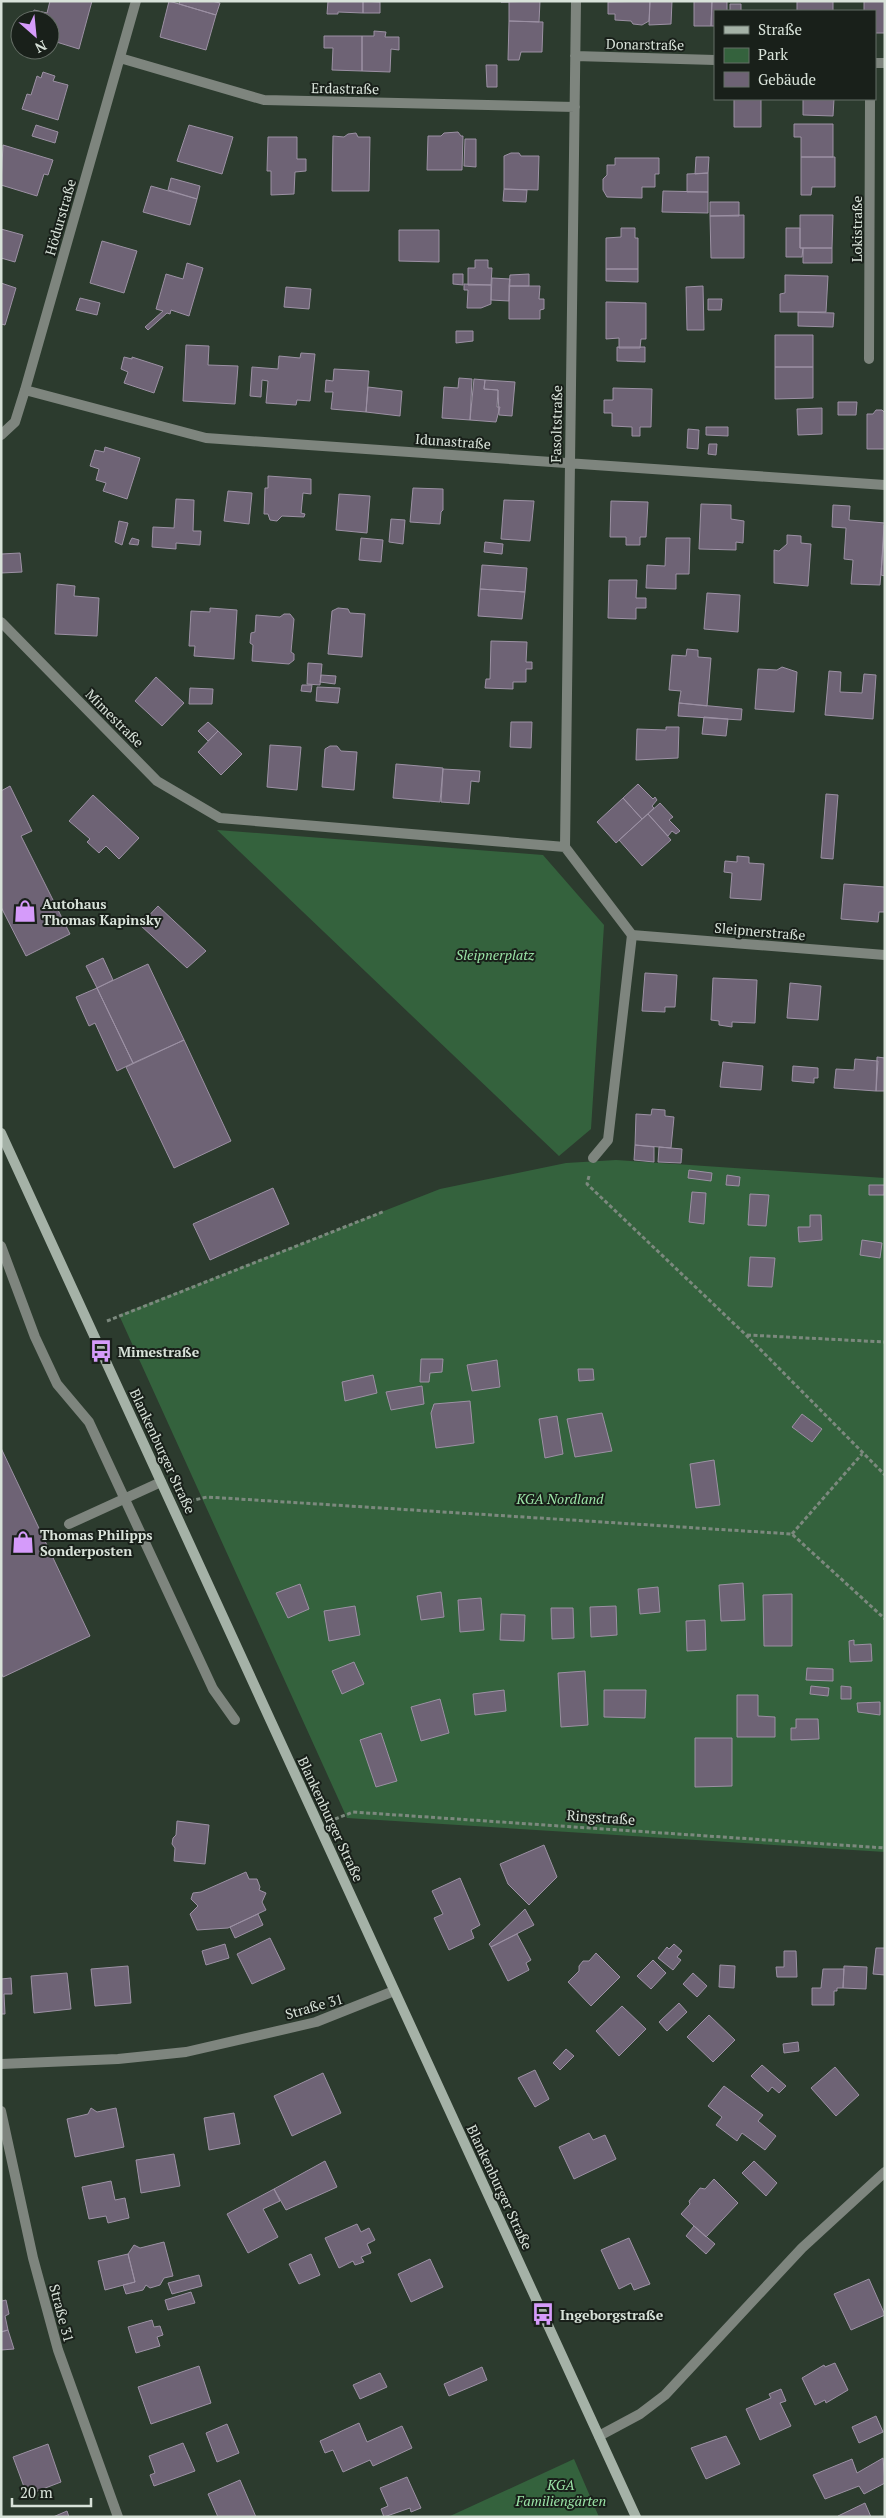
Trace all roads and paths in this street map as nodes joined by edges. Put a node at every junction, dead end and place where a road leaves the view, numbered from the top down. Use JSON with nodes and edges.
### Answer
{"nodes":[{"id":1,"x":136,"y":1,"type":"edge"},
{"id":2,"x":576,"y":1,"type":"edge"},
{"id":3,"x":575,"y":56,"type":"junction"},
{"id":4,"x":120,"y":58,"type":"junction"},
{"id":5,"x":714,"y":60,"type":"edge"},
{"id":6,"x":870,"y":100,"type":"edge"},
{"id":7,"x":575,"y":107,"type":"junction"},
{"id":8,"x":869,"y":359,"type":"dead end"},
{"id":9,"x":26,"y":390,"type":"junction"},
{"id":10,"x":1,"y":435,"type":"edge"},
{"id":11,"x":570,"y":462,"type":"junction"},
{"id":12,"x":885,"y":485,"type":"edge"},
{"id":13,"x":1,"y":622,"type":"edge"},
{"id":14,"x":565,"y":847,"type":"junction"},
{"id":15,"x":632,"y":934,"type":"junction"},
{"id":16,"x":885,"y":955,"type":"edge"},
{"id":17,"x":1,"y":1134,"type":"edge"},
{"id":18,"x":594,"y":1158,"type":"joint"},
{"id":19,"x":385,"y":1211,"type":"dead end"},
{"id":20,"x":1,"y":1246,"type":"edge"},
{"id":21,"x":90,"y":1327,"type":"junction"},
{"id":22,"x":746,"y":1336,"type":"junction"},
{"id":23,"x":885,"y":1342,"type":"edge"},
{"id":24,"x":862,"y":1454,"type":"junction"},
{"id":25,"x":885,"y":1475,"type":"edge"},
{"id":26,"x":162,"y":1482,"type":"junction"},
{"id":27,"x":125,"y":1498,"type":"junction"},
{"id":28,"x":172,"y":1504,"type":"junction"},
{"id":29,"x":69,"y":1524,"type":"dead end"},
{"id":30,"x":792,"y":1534,"type":"junction"},
{"id":31,"x":885,"y":1619,"type":"edge"},
{"id":32,"x":235,"y":1720,"type":"dead end"},
{"id":33,"x":319,"y":1827,"type":"junction"},
{"id":34,"x":885,"y":1848,"type":"edge"},
{"id":35,"x":394,"y":1991,"type":"junction"},
{"id":36,"x":1,"y":2064,"type":"edge"},
{"id":37,"x":1,"y":2111,"type":"edge"},
{"id":38,"x":885,"y":2172,"type":"edge"},
{"id":39,"x":599,"y":2436,"type":"junction"},
{"id":40,"x":118,"y":2517,"type":"edge"},
{"id":41,"x":636,"y":2517,"type":"edge"}],
"edges":[{"from":1,"to":4,"type":"street","name":"Hödurstraße"},
{"from":2,"to":3,"type":"street","name":"Fasoltstraße"},
{"from":3,"to":5,"type":"street","name":"Donarstraße"},
{"from":3,"to":7,"type":"street","name":"Fasoltstraße"},
{"from":4,"to":7,"type":"street","name":"Erdastraße"},
{"from":4,"to":9,"type":"street","name":"Hödurstraße"},
{"from":6,"to":8,"type":"street","name":"Lokistraße"},
{"from":7,"to":11,"type":"street","name":"Fasoltstraße"},
{"from":9,"to":10,"type":"street","name":"Hödurstraße"},
{"from":9,"to":11,"type":"street","name":"Idunastraße"},
{"from":11,"to":12,"type":"street","name":"Idunastraße"},
{"from":11,"to":14,"type":"street","name":"Fasoltstraße"},
{"from":13,"to":14,"type":"street","name":"Mimestraße"},
{"from":14,"to":15,"type":"street"},
{"from":15,"to":16,"type":"street","name":"Sleipnerstraße"},
{"from":15,"to":18,"type":"street"},
{"from":17,"to":21,"type":"main road","name":"Blankenburger Straße"},
{"from":18,"to":22,"type":"path"},
{"from":19,"to":21,"type":"path"},
{"from":20,"to":27,"type":"street"},
{"from":21,"to":26,"type":"main road","name":"Blankenburger Straße"},
{"from":22,"to":23,"type":"path"},
{"from":22,"to":24,"type":"path"},
{"from":24,"to":25,"type":"path"},
{"from":24,"to":30,"type":"path"},
{"from":26,"to":27,"type":"street"},
{"from":26,"to":28,"type":"main road","name":"Blankenburger Straße"},
{"from":27,"to":29,"type":"street"},
{"from":27,"to":32,"type":"street"},
{"from":28,"to":30,"type":"path"},
{"from":28,"to":33,"type":"main road","name":"Blankenburger Straße"},
{"from":30,"to":31,"type":"path"},
{"from":33,"to":34,"type":"path","name":"Ringstraße"},
{"from":33,"to":35,"type":"main road","name":"Blankenburger Straße"},
{"from":35,"to":36,"type":"street","name":"Straße 31"},
{"from":35,"to":39,"type":"main road","name":"Blankenburger Straße"},
{"from":37,"to":40,"type":"street","name":"Straße 31"},
{"from":38,"to":39,"type":"street"},
{"from":39,"to":41,"type":"main road","name":"Blankenburger Straße"}]}
